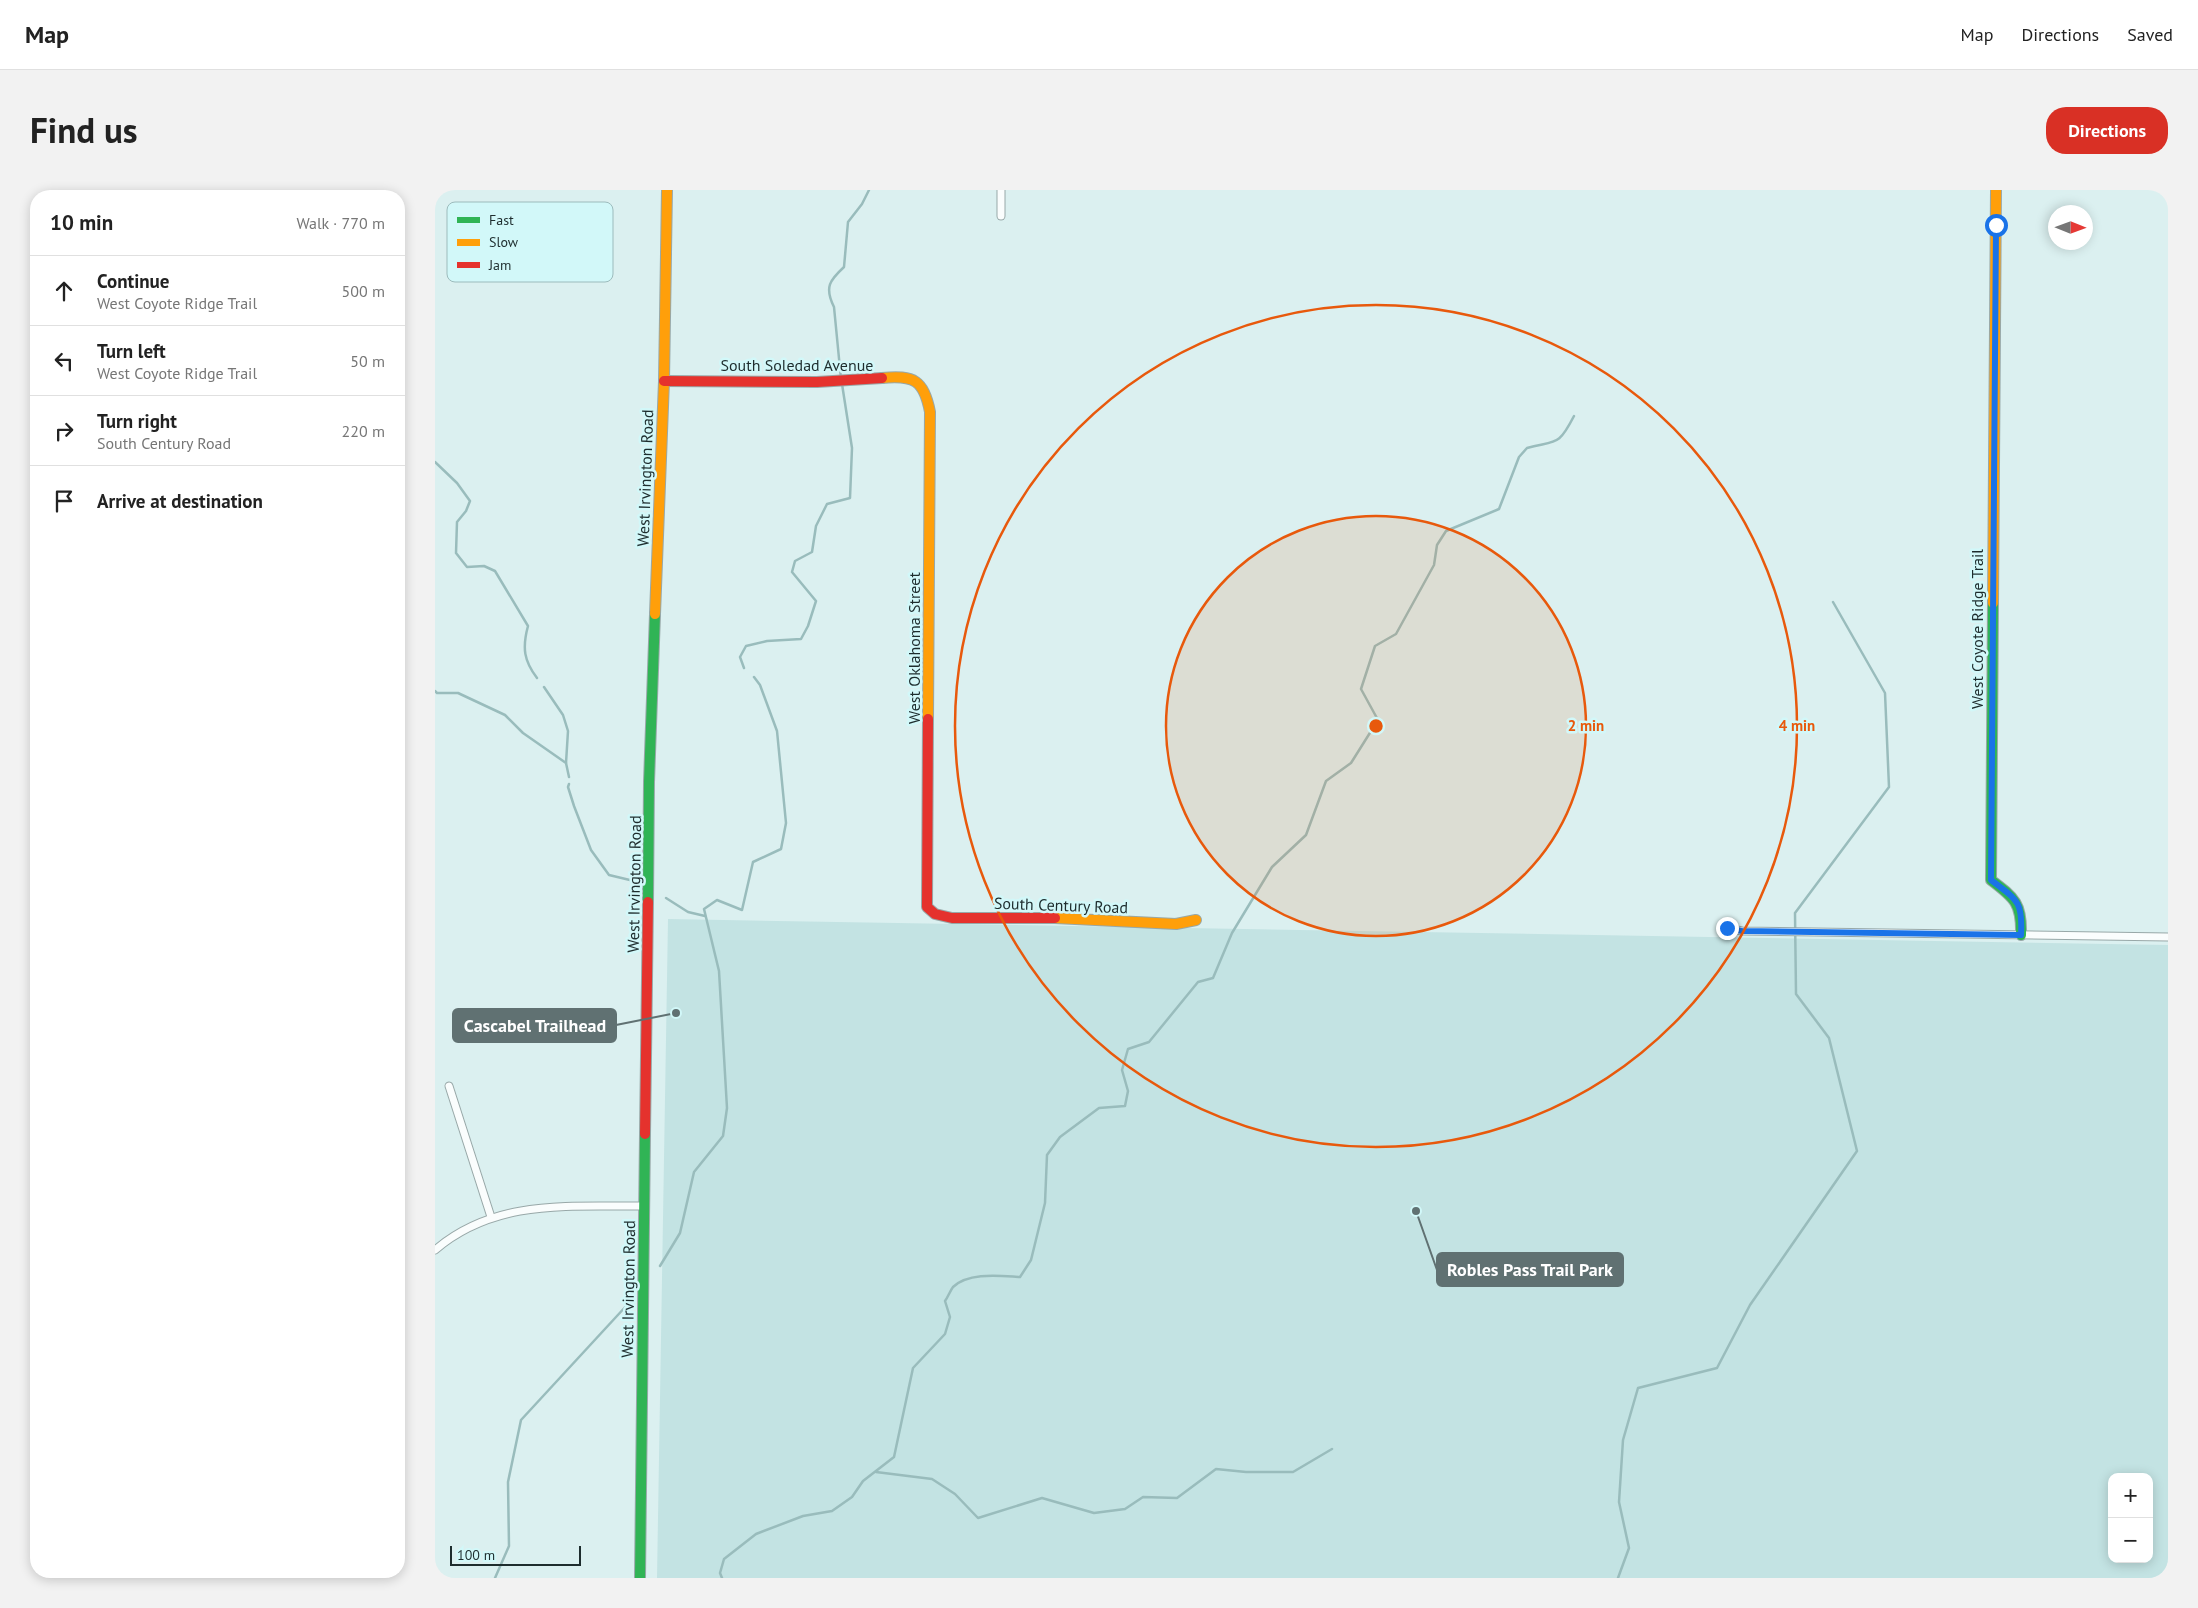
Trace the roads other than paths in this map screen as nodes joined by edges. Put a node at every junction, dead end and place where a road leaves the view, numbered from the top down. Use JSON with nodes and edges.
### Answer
{"nodes":[{"id":1,"x":667,"y":190,"type":"edge"},
{"id":2,"x":1001,"y":190,"type":"edge"},
{"id":3,"x":1996,"y":190,"type":"edge"},
{"id":4,"x":1001,"y":216,"type":"dead end"},
{"id":5,"x":664,"y":380,"type":"junction"},
{"id":6,"x":925,"y":390,"type":"joint"},
{"id":7,"x":927,"y":907,"type":"joint"},
{"id":8,"x":1196,"y":920,"type":"dead end"},
{"id":9,"x":1727,"y":928,"type":"dead end"},
{"id":10,"x":2021,"y":935,"type":"junction"},
{"id":11,"x":2168,"y":937,"type":"edge"},
{"id":12,"x":449,"y":1086,"type":"dead end"},
{"id":13,"x":644,"y":1206,"type":"junction"},
{"id":14,"x":491,"y":1217,"type":"junction"},
{"id":15,"x":435,"y":1250,"type":"edge"},
{"id":16,"x":640,"y":1578,"type":"edge"}],
"edges":[{"from":1,"to":5,"type":"street","name":"West Irvington Road"},
{"from":2,"to":4,"type":"street"},
{"from":3,"to":10,"type":"street","name":"West Coyote Ridge Trail"},
{"from":5,"to":6,"type":"street","name":"South Soledad Avenue"},
{"from":5,"to":13,"type":"street","name":"West Irvington Road"},
{"from":6,"to":7,"type":"street","name":"West Oklahoma Street"},
{"from":7,"to":8,"type":"street","name":"South Century Road"},
{"from":9,"to":10,"type":"street"},
{"from":10,"to":11,"type":"street"},
{"from":12,"to":14,"type":"street"},
{"from":13,"to":14,"type":"street"},
{"from":13,"to":16,"type":"street","name":"West Irvington Road"},
{"from":14,"to":15,"type":"street"}]}
